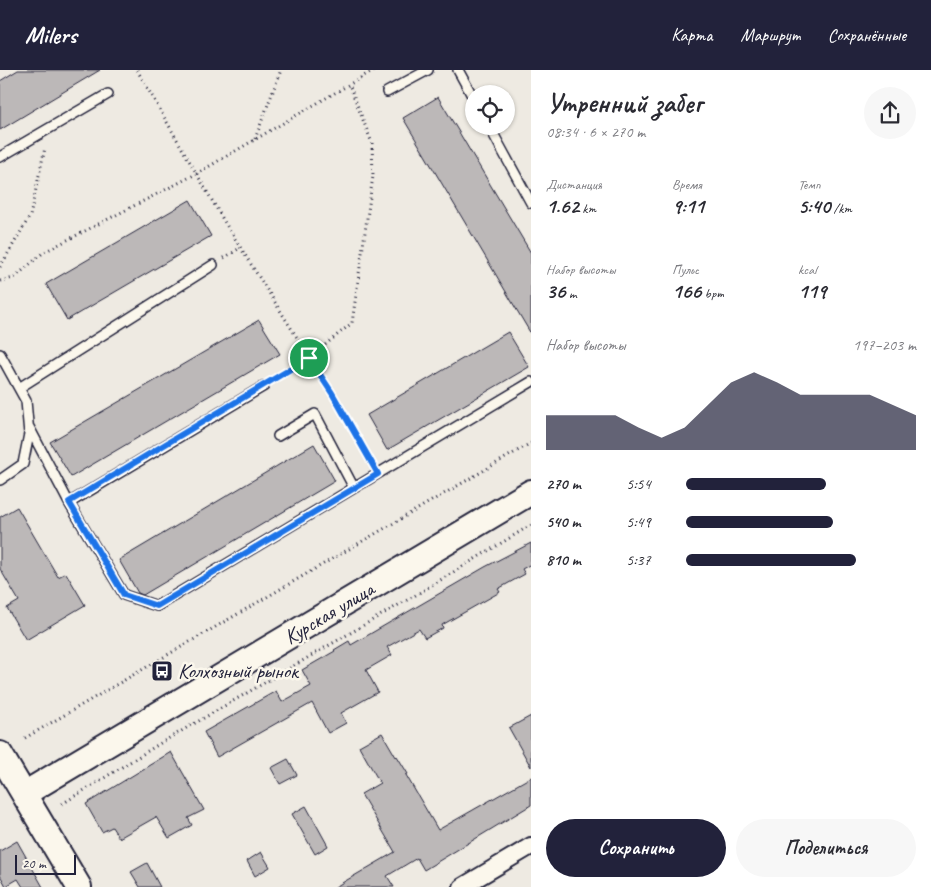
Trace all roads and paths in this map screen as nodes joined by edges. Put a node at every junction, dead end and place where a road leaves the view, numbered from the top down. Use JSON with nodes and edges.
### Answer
{"nodes":[{"id":1,"x":137,"y":70,"type":"edge"},
{"id":2,"x":281,"y":70,"type":"edge"},
{"id":3,"x":374,"y":70,"type":"edge"},
{"id":4,"x":428,"y":70,"type":"edge"},
{"id":5,"x":458,"y":70,"type":"edge"},
{"id":6,"x":349,"y":84,"type":"junction"},
{"id":7,"x":466,"y":85,"type":"edge"},
{"id":8,"x":387,"y":92,"type":"dead end"},
{"id":9,"x":108,"y":94,"type":"dead end"},
{"id":10,"x":49,"y":128,"type":"junction"},
{"id":11,"x":494,"y":135,"type":"edge"},
{"id":12,"x":254,"y":140,"type":"junction"},
{"id":13,"x":0,"y":157,"type":"edge"},
{"id":14,"x":196,"y":174,"type":"junction"},
{"id":15,"x":531,"y":203,"type":"edge"},
{"id":16,"x":213,"y":265,"type":"dead end"},
{"id":17,"x":0,"y":267,"type":"edge"},
{"id":18,"x":0,"y":281,"type":"edge"},
{"id":19,"x":0,"y":354,"type":"edge"},
{"id":20,"x":309,"y":358,"type":"junction"},
{"id":21,"x":531,"y":382,"type":"edge"},
{"id":22,"x":264,"y":386,"type":"joint"},
{"id":23,"x":19,"y":388,"type":"junction"},
{"id":24,"x":28,"y":425,"type":"junction"},
{"id":25,"x":278,"y":436,"type":"dead end"},
{"id":26,"x":531,"y":443,"type":"edge"},
{"id":27,"x":378,"y":474,"type":"junction"},
{"id":28,"x":0,"y":480,"type":"edge"},
{"id":29,"x":354,"y":488,"type":"junction"},
{"id":30,"x":531,"y":492,"type":"edge"},
{"id":31,"x":69,"y":502,"type":"junction"},
{"id":32,"x":531,"y":525,"type":"edge"},
{"id":33,"x":25,"y":738,"type":"dead end"},
{"id":34,"x":0,"y":754,"type":"edge"},
{"id":35,"x":24,"y":794,"type":"junction"},
{"id":36,"x":62,"y":804,"type":"dead end"},
{"id":37,"x":531,"y":846,"type":"edge"},
{"id":38,"x":79,"y":887,"type":"edge"},
{"id":39,"x":462,"y":887,"type":"edge"}],
"edges":[{"from":1,"to":14,"type":"path"},
{"from":2,"to":12,"type":"path"},
{"from":3,"to":6,"type":"path"},
{"from":4,"to":8,"type":"lane"},
{"from":5,"to":7,"type":"lane"},
{"from":6,"to":12,"type":"path"},
{"from":6,"to":20,"type":"path"},
{"from":9,"to":10,"type":"lane"},
{"from":10,"to":13,"type":"lane"},
{"from":10,"to":17,"type":"path"},
{"from":11,"to":15,"type":"lane"},
{"from":12,"to":14,"type":"path"},
{"from":14,"to":18,"type":"path"},
{"from":14,"to":20,"type":"path"},
{"from":16,"to":23,"type":"lane"},
{"from":19,"to":23,"type":"lane"},
{"from":20,"to":22,"type":"path"},
{"from":20,"to":27,"type":"path"},
{"from":21,"to":27,"type":"lane"},
{"from":22,"to":31,"type":"lane"},
{"from":23,"to":24,"type":"lane"},
{"from":24,"to":28,"type":"lane"},
{"from":24,"to":31,"type":"lane"},
{"from":25,"to":29,"type":"lane"},
{"from":26,"to":33,"type":"path"},
{"from":27,"to":29,"type":"lane"},
{"from":29,"to":31,"type":"lane"},
{"from":30,"to":35,"type":"main road","name":"Курская улица"},
{"from":32,"to":36,"type":"path"},
{"from":34,"to":35,"type":"main road"},
{"from":35,"to":38,"type":"main road"},
{"from":37,"to":39,"type":"street"}]}
